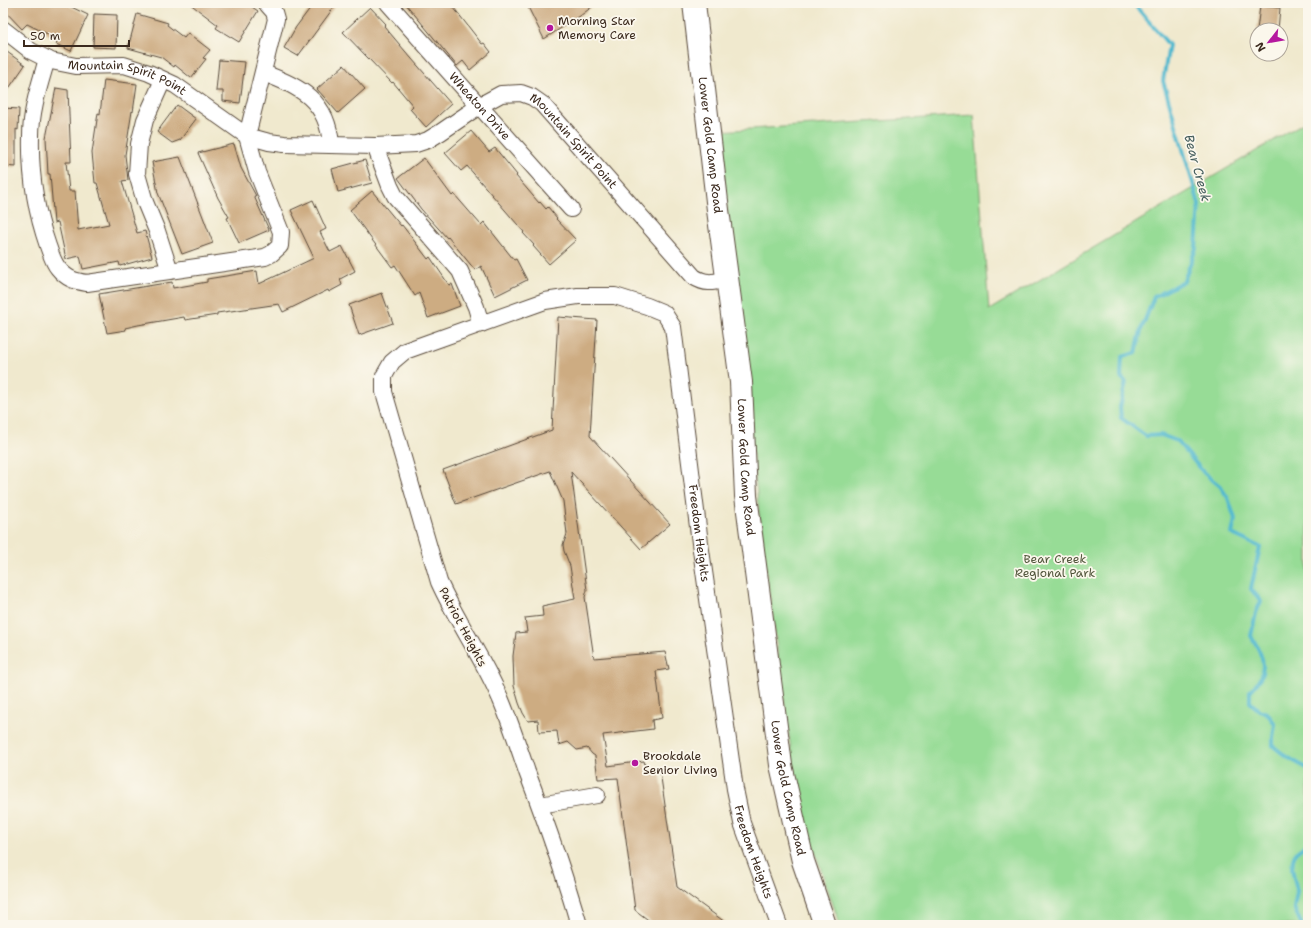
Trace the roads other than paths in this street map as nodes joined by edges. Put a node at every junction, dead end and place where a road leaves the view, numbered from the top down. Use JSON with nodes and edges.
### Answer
{"nodes":[{"id":1,"x":388,"y":3,"type":"edge"},
{"id":2,"x":694,"y":3,"type":"edge"},
{"id":3,"x":270,"y":7,"type":"edge"},
{"id":4,"x":3,"y":29,"type":"edge"},
{"id":5,"x":47,"y":59,"type":"junction"},
{"id":6,"x":262,"y":73,"type":"junction"},
{"id":7,"x":163,"y":80,"type":"junction"},
{"id":8,"x":479,"y":106,"type":"junction"},
{"id":9,"x":248,"y":136,"type":"junction"},
{"id":10,"x":331,"y":145,"type":"junction"},
{"id":11,"x":375,"y":146,"type":"junction"},
{"id":12,"x":571,"y":210,"type":"dead end"},
{"id":13,"x":170,"y":271,"type":"junction"},
{"id":14,"x":728,"y":279,"type":"junction"},
{"id":15,"x":487,"y":322,"type":"junction"},
{"id":16,"x":597,"y":795,"type":"dead end"},
{"id":17,"x":540,"y":805,"type":"junction"},
{"id":18,"x":579,"y":925,"type":"edge"},
{"id":19,"x":779,"y":925,"type":"edge"},
{"id":20,"x":825,"y":925,"type":"edge"}],
"edges":[{"from":1,"to":8,"type":"street","name":"Wheaton Drive"},
{"from":2,"to":14,"type":"street","name":"Lower Gold Camp Road"},
{"from":3,"to":6,"type":"street"},
{"from":4,"to":5,"type":"street","name":"Mountain Spirit Point"},
{"from":5,"to":7,"type":"street","name":"Mountain Spirit Point"},
{"from":5,"to":13,"type":"street"},
{"from":6,"to":9,"type":"street"},
{"from":6,"to":10,"type":"street"},
{"from":7,"to":9,"type":"street","name":"Mountain Spirit Point"},
{"from":7,"to":13,"type":"street"},
{"from":8,"to":11,"type":"street","name":"Mountain Spirit Point"},
{"from":8,"to":12,"type":"street","name":"Wheaton Drive"},
{"from":8,"to":14,"type":"street","name":"Mountain Spirit Point"},
{"from":9,"to":10,"type":"street","name":"Mountain Spirit Point"},
{"from":9,"to":13,"type":"street"},
{"from":10,"to":11,"type":"street","name":"Mountain Spirit Point"},
{"from":11,"to":15,"type":"street"},
{"from":14,"to":20,"type":"street","name":"Lower Gold Camp Road"},
{"from":15,"to":17,"type":"street","name":"Patriot Heights"},
{"from":15,"to":19,"type":"street","name":"Freedom Heights"},
{"from":16,"to":17,"type":"street"},
{"from":17,"to":18,"type":"street","name":"Patriot Heights"}]}
